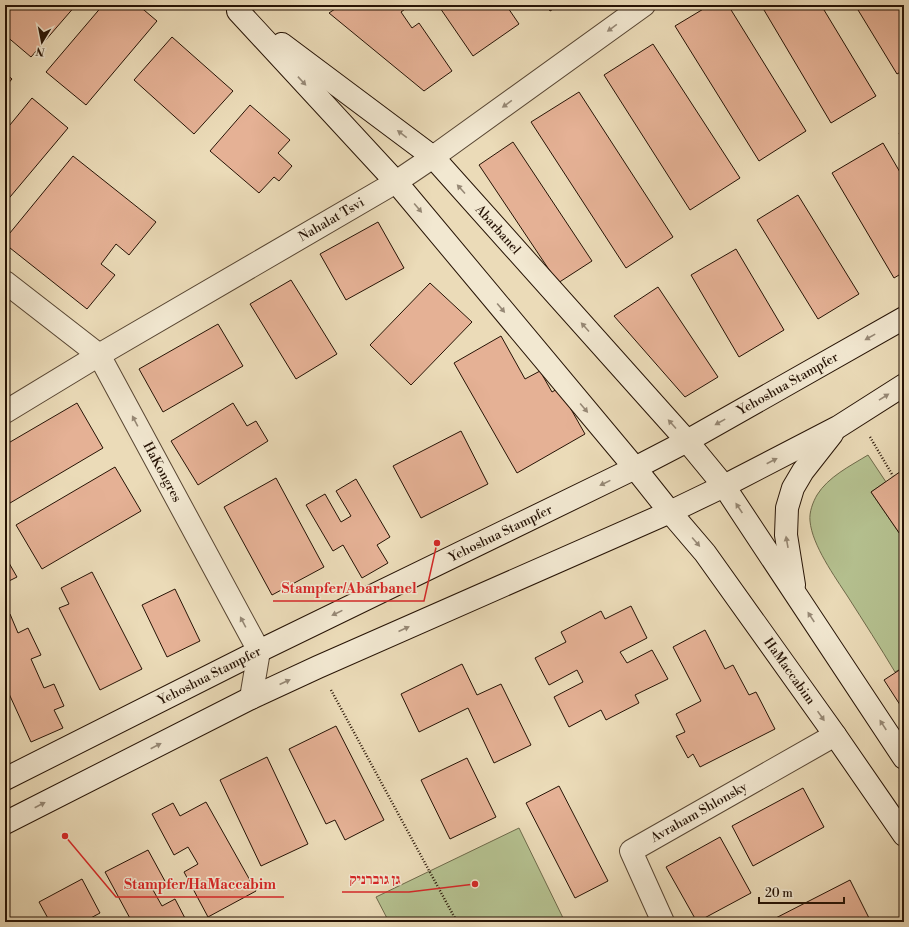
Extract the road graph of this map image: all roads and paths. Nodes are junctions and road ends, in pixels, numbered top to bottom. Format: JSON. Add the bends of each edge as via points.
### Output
{"nodes":[{"id":1,"x":644,"y":5,"type":"edge"},
{"id":2,"x":234,"y":8,"type":"edge"},
{"id":3,"x":433,"y":157,"type":"junction"},
{"id":4,"x":396,"y":182,"type":"junction"},
{"id":5,"x":5,"y":282,"type":"edge"},
{"id":6,"x":904,"y":318,"type":"edge"},
{"id":7,"x":99,"y":355,"type":"junction"},
{"id":8,"x":904,"y":385,"type":"edge"},
{"id":9,"x":5,"y":412,"type":"edge"},
{"id":10,"x":856,"y":415,"type":"junction"},
{"id":11,"x":838,"y":427,"type":"junction"},
{"id":12,"x":687,"y":440,"type":"junction"},
{"id":13,"x":635,"y":468,"type":"junction"},
{"id":14,"x":894,"y":476,"type":"dead end"},
{"id":15,"x":724,"y":486,"type":"junction"},
{"id":16,"x":670,"y":512,"type":"junction"},
{"id":17,"x":796,"y":594,"type":"junction"},
{"id":18,"x":259,"y":652,"type":"junction"},
{"id":19,"x":318,"y":667,"type":"junction"},
{"id":20,"x":251,"y":698,"type":"junction"},
{"id":21,"x":835,"y":735,"type":"junction"},
{"id":22,"x":904,"y":758,"type":"edge"},
{"id":23,"x":5,"y":779,"type":"edge"},
{"id":24,"x":5,"y":822,"type":"edge"},
{"id":25,"x":904,"y":835,"type":"edge"},
{"id":26,"x":457,"y":922,"type":"edge"},
{"id":27,"x":663,"y":922,"type":"edge"}],
"edges":[{"from":1,"to":3,"type":"street","name":"Nahalat Tsvi","one_way":true},
{"from":3,"to":2,"type":"street","name":"Abarbanel","one_way":true},
{"from":2,"to":4,"type":"street","name":"Abarbanel","one_way":true},
{"from":3,"to":4,"type":"street","name":"Nahalat Tsvi"},
{"from":12,"to":3,"type":"street","name":"Abarbanel","one_way":true},
{"from":4,"to":7,"type":"street","name":"Nahalat Tsvi"},
{"from":4,"to":13,"type":"street","name":"Abarbanel","one_way":true},
{"from":5,"to":7,"type":"street","name":"HaKongres"},
{"from":6,"to":12,"type":"street","name":"Yehoshua Stampfer","one_way":true},
{"from":7,"to":9,"type":"street","name":"Nahalat Tsvi"},
{"from":18,"to":7,"type":"street","name":"HaKongres","one_way":true},
{"from":10,"to":8,"type":"street","one_way":true},
{"from":10,"to":11,"type":"street"},
{"from":10,"to":14,"type":"path"},
{"from":15,"to":11,"type":"street","one_way":true},
{"from":17,"to":11,"type":"street","one_way":true,"via":[[786,535],[787,508],[793,488],[803,471]]},
{"from":12,"to":13,"type":"street","name":"Yehoshua Stampfer"},
{"from":12,"to":15,"type":"street","name":"Abarbanel"},
{"from":13,"to":16,"type":"street","name":"Abarbanel"},
{"from":13,"to":18,"type":"street","name":"Yehoshua Stampfer","one_way":true},
{"from":15,"to":16,"type":"street"},
{"from":17,"to":15,"type":"street","one_way":true},
{"from":19,"to":16,"type":"street","one_way":true},
{"from":16,"to":21,"type":"street","name":"HaMaccabim","one_way":true,"via":[[705,553]]},
{"from":22,"to":17,"type":"street","one_way":true},
{"from":18,"to":20,"type":"street"},
{"from":18,"to":23,"type":"street","name":"Yehoshua Stampfer"},
{"from":20,"to":19,"type":"street","one_way":true},
{"from":19,"to":26,"type":"path"},
{"from":24,"to":20,"type":"street","one_way":true},
{"from":21,"to":25,"type":"street","name":"HaMaccabim"},
{"from":21,"to":27,"type":"street","name":"Avraham Shlonsky","via":[[631,851]]}]}
